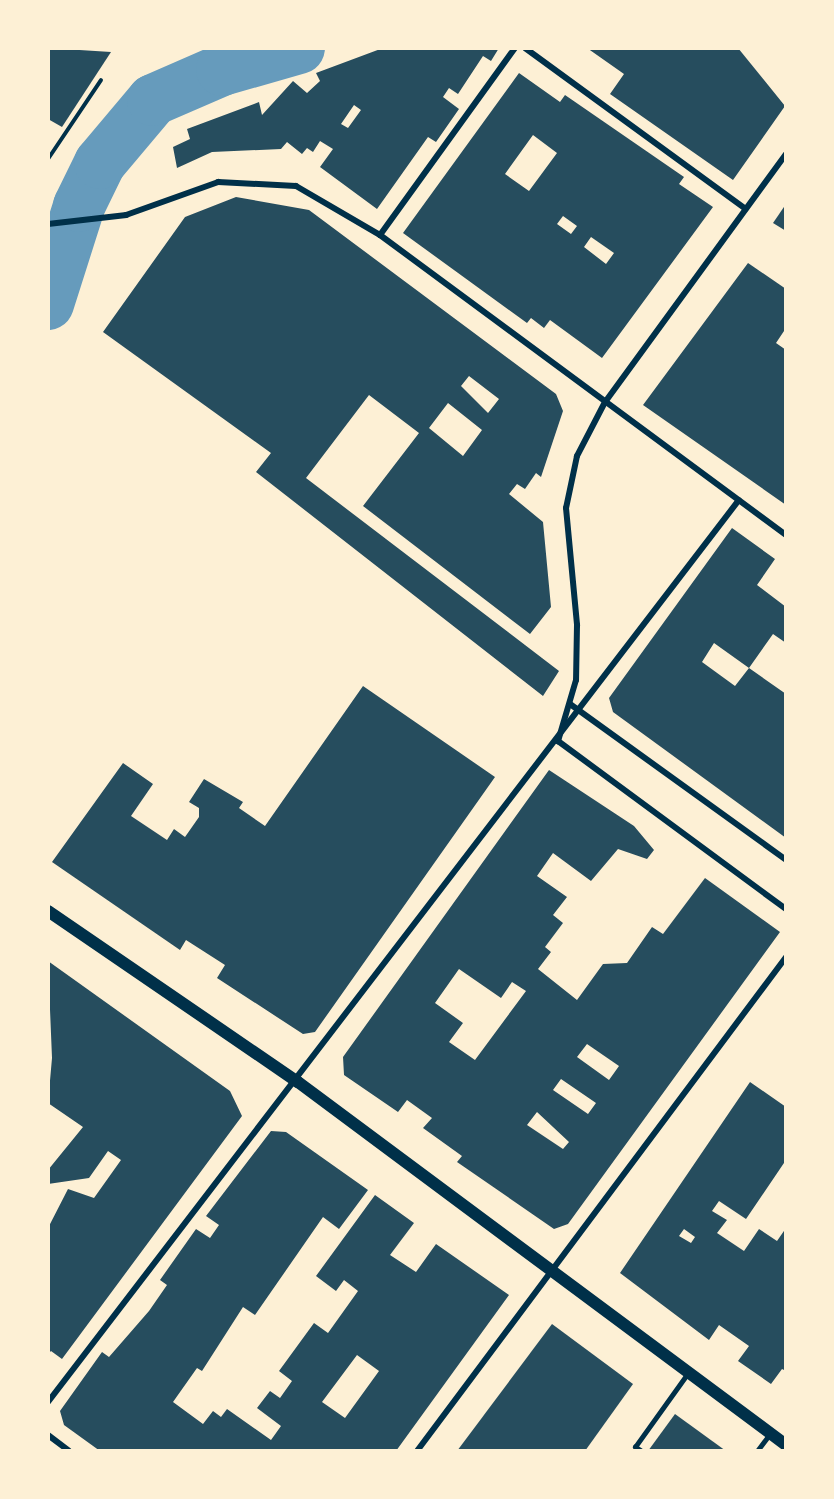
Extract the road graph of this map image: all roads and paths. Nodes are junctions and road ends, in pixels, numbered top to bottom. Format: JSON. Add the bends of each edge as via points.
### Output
{"nodes":[{"id":1,"x":515,"y":48,"type":"edge"},
{"id":2,"x":525,"y":48,"type":"edge"},
{"id":3,"x":101,"y":80,"type":"dead end"},
{"id":4,"x":786,"y":154,"type":"edge"},
{"id":5,"x":48,"y":159,"type":"edge"},
{"id":6,"x":746,"y":208,"type":"junction"},
{"id":7,"x":48,"y":224,"type":"edge"},
{"id":8,"x":380,"y":235,"type":"junction"},
{"id":9,"x":605,"y":402,"type":"junction"},
{"id":10,"x":739,"y":500,"type":"junction"},
{"id":11,"x":786,"y":535,"type":"edge"},
{"id":12,"x":570,"y":704,"type":"junction"},
{"id":13,"x":581,"y":711,"type":"junction"},
{"id":14,"x":558,"y":741,"type":"junction"},
{"id":15,"x":786,"y":860,"type":"edge"},
{"id":16,"x":786,"y":909,"type":"edge"},
{"id":17,"x":48,"y":911,"type":"edge"},
{"id":18,"x":786,"y":957,"type":"edge"},
{"id":19,"x":298,"y":1082,"type":"junction"},
{"id":20,"x":553,"y":1269,"type":"junction"},
{"id":21,"x":688,"y":1373,"type":"junction"},
{"id":22,"x":48,"y":1402,"type":"edge"},
{"id":23,"x":770,"y":1433,"type":"junction"},
{"id":24,"x":48,"y":1435,"type":"edge"},
{"id":25,"x":786,"y":1445,"type":"edge"},
{"id":26,"x":69,"y":1451,"type":"edge"},
{"id":27,"x":417,"y":1451,"type":"edge"},
{"id":28,"x":641,"y":1451,"type":"edge"},
{"id":29,"x":757,"y":1451,"type":"edge"}],
"edges":[{"from":1,"to":8,"type":"street"},
{"from":2,"to":6,"type":"street"},
{"from":3,"to":5,"type":"path"},
{"from":4,"to":6,"type":"street"},
{"from":6,"to":9,"type":"street"},
{"from":7,"to":8,"type":"street","via":[[126,215],[218,182],[259,180],[296,186],[326,198]]},
{"from":8,"to":9,"type":"street"},
{"from":9,"to":10,"type":"street"},
{"from":9,"to":12,"type":"street","via":[[569,484],[577,625]]},
{"from":10,"to":11,"type":"street"},
{"from":10,"to":13,"type":"street"},
{"from":12,"to":13,"type":"street"},
{"from":12,"to":14,"type":"street"},
{"from":13,"to":14,"type":"street"},
{"from":13,"to":15,"type":"street"},
{"from":14,"to":16,"type":"street"},
{"from":14,"to":19,"type":"street"},
{"from":17,"to":19,"type":"main road"},
{"from":18,"to":20,"type":"street"},
{"from":19,"to":20,"type":"main road"},
{"from":19,"to":22,"type":"street"},
{"from":20,"to":21,"type":"main road"},
{"from":20,"to":27,"type":"street"},
{"from":21,"to":23,"type":"main road"},
{"from":21,"to":28,"type":"lane","via":[[635,1446]]},
{"from":23,"to":25,"type":"main road"},
{"from":23,"to":29,"type":"lane"},
{"from":24,"to":26,"type":"street"}]}
